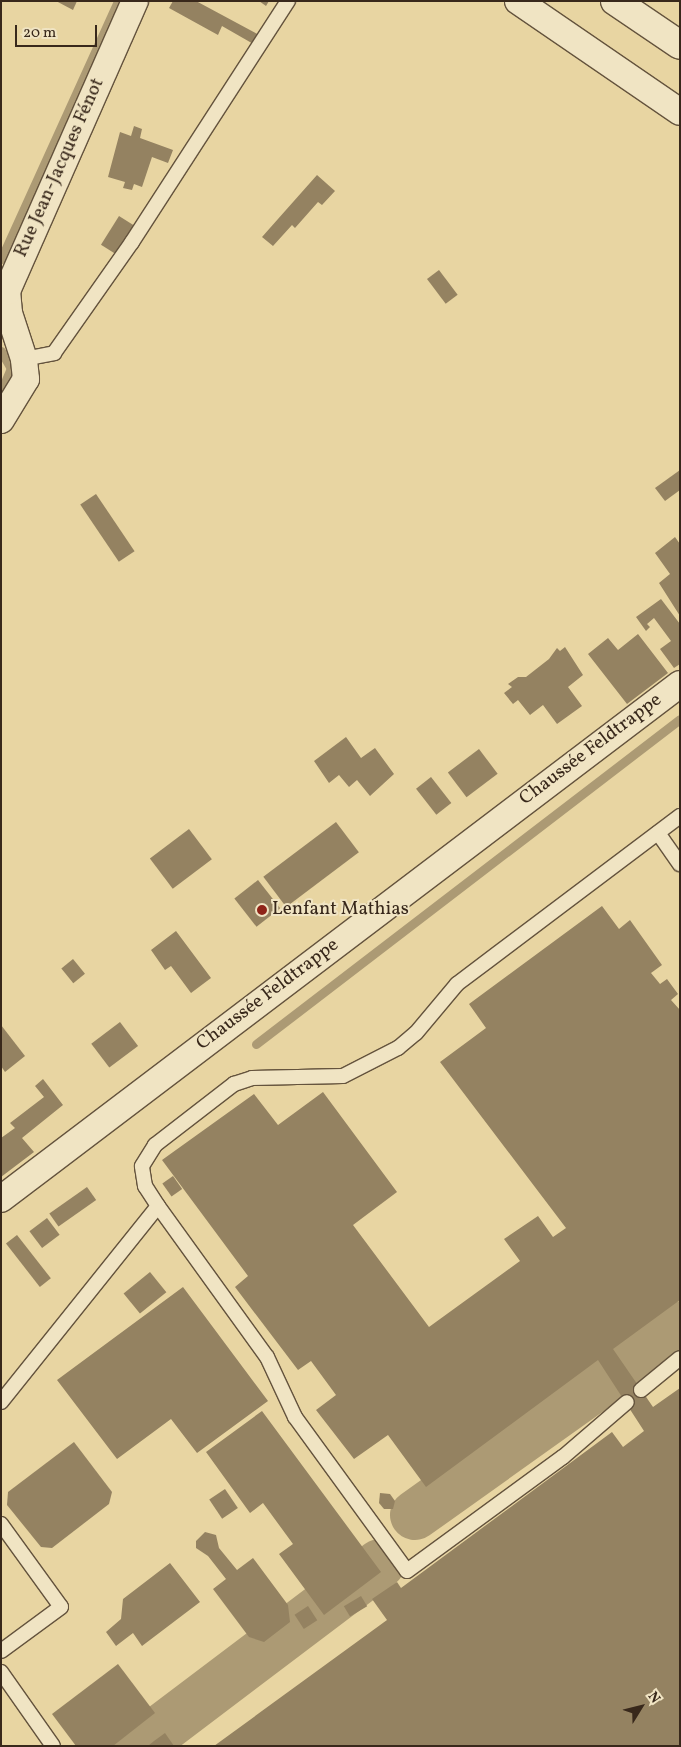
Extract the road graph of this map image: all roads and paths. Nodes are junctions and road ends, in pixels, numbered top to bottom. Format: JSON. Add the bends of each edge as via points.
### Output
{"nodes":[{"id":1,"x":135,"y":1,"type":"edge"},
{"id":2,"x":288,"y":1,"type":"edge"},
{"id":3,"x":518,"y":1,"type":"edge"},
{"id":4,"x":615,"y":1,"type":"edge"},
{"id":5,"x":680,"y":45,"type":"edge"},
{"id":6,"x":680,"y":112,"type":"edge"},
{"id":7,"x":24,"y":359,"type":"junction"},
{"id":8,"x":1,"y":420,"type":"edge"},
{"id":9,"x":680,"y":684,"type":"edge"},
{"id":10,"x":680,"y":816,"type":"edge"},
{"id":11,"x":658,"y":833,"type":"junction"},
{"id":12,"x":680,"y":864,"type":"edge"},
{"id":13,"x":1,"y":1199,"type":"edge"},
{"id":14,"x":158,"y":1206,"type":"junction"},
{"id":15,"x":680,"y":1358,"type":"edge"},
{"id":16,"x":641,"y":1390,"type":"dead end"},
{"id":17,"x":1,"y":1402,"type":"edge"},
{"id":18,"x":627,"y":1402,"type":"dead end"},
{"id":19,"x":1,"y":1524,"type":"edge"},
{"id":20,"x":1,"y":1651,"type":"edge"},
{"id":21,"x":1,"y":1672,"type":"edge"},
{"id":22,"x":53,"y":1746,"type":"edge"}],
"edges":[{"from":1,"to":7,"type":"street","name":"Rue Jean-Jacques Fénot","via":[[7,290],[9,313]]},
{"from":2,"to":7,"type":"lane","via":[[132,242],[54,353]]},
{"from":3,"to":6,"type":"street"},
{"from":4,"to":5,"type":"main road"},
{"from":7,"to":8,"type":"street","name":"Rue Jean-Jacques Fénot","via":[[24,386]]},
{"from":9,"to":13,"type":"street","name":"Chaussée Feldtrappe"},
{"from":10,"to":11,"type":"lane"},
{"from":11,"to":12,"type":"lane"},
{"from":11,"to":14,"type":"lane","via":[[457,984],[408,1041],[369,1065],[331,1078],[252,1078],[223,1091],[155,1145],[144,1158],[142,1176]]},
{"from":14,"to":17,"type":"lane"},
{"from":14,"to":18,"type":"lane","via":[[267,1357],[295,1417],[407,1571],[563,1458]]},
{"from":15,"to":16,"type":"lane"},
{"from":19,"to":20,"type":"lane","via":[[61,1607]]},
{"from":21,"to":22,"type":"lane"}]}
